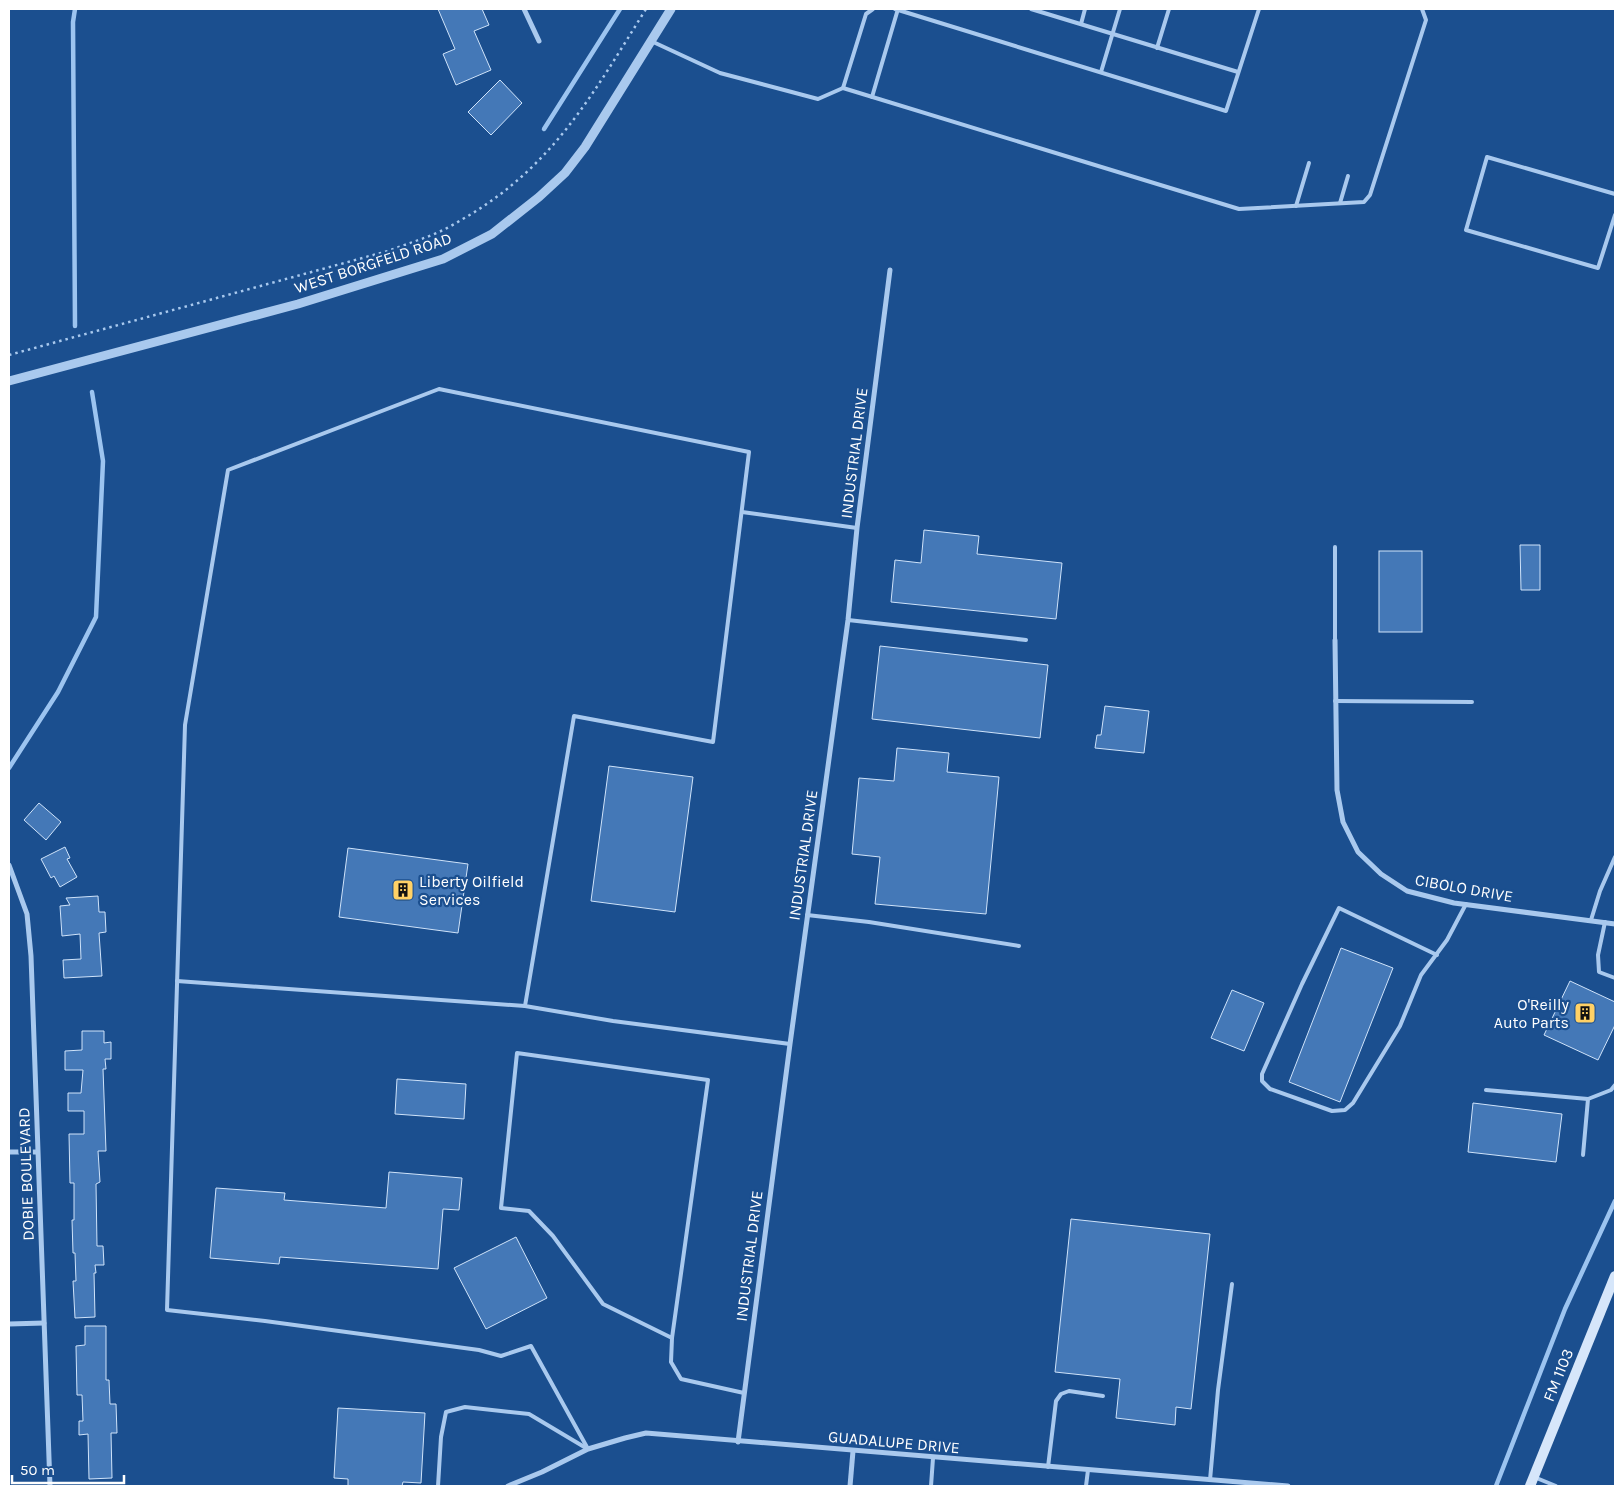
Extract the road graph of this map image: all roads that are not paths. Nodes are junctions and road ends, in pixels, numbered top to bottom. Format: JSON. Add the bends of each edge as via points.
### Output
{"nodes":[{"id":1,"x":524,"y":9,"type":"edge"},
{"id":2,"x":671,"y":9,"type":"edge"},
{"id":3,"x":873,"y":9,"type":"edge"},
{"id":4,"x":897,"y":9,"type":"edge"},
{"id":5,"x":1031,"y":9,"type":"edge"},
{"id":6,"x":1085,"y":9,"type":"edge"},
{"id":7,"x":1120,"y":9,"type":"edge"},
{"id":8,"x":1169,"y":9,"type":"edge"},
{"id":9,"x":1259,"y":9,"type":"edge"},
{"id":10,"x":1422,"y":9,"type":"edge"},
{"id":11,"x":1080,"y":24,"type":"junction"},
{"id":12,"x":1112,"y":34,"type":"junction"},
{"id":13,"x":539,"y":41,"type":"dead end"},
{"id":14,"x":651,"y":41,"type":"junction"},
{"id":15,"x":1157,"y":48,"type":"junction"},
{"id":16,"x":1101,"y":72,"type":"junction"},
{"id":17,"x":1238,"y":72,"type":"junction"},
{"id":18,"x":843,"y":88,"type":"junction"},
{"id":19,"x":872,"y":98,"type":"junction"},
{"id":20,"x":1309,"y":163,"type":"dead end"},
{"id":21,"x":1348,"y":176,"type":"dead end"},
{"id":22,"x":1615,"y":194,"type":"edge"},
{"id":23,"x":1340,"y":203,"type":"junction"},
{"id":24,"x":1296,"y":206,"type":"junction"},
{"id":25,"x":1615,"y":215,"type":"edge"},
{"id":26,"x":890,"y":270,"type":"dead end"},
{"id":27,"x":9,"y":380,"type":"edge"},
{"id":28,"x":742,"y":512,"type":"junction"},
{"id":29,"x":857,"y":528,"type":"junction"},
{"id":30,"x":1335,"y":547,"type":"dead end"},
{"id":31,"x":848,"y":620,"type":"junction"},
{"id":32,"x":1026,"y":640,"type":"dead end"},
{"id":33,"x":1335,"y":640,"type":"joint"},
{"id":34,"x":1336,"y":701,"type":"junction"},
{"id":35,"x":1472,"y":702,"type":"dead end"},
{"id":36,"x":1615,"y":858,"type":"edge"},
{"id":37,"x":9,"y":865,"type":"edge"},
{"id":38,"x":1466,"y":904,"type":"junction"},
{"id":39,"x":807,"y":915,"type":"junction"},
{"id":40,"x":1592,"y":920,"type":"junction"},
{"id":41,"x":1605,"y":922,"type":"junction"},
{"id":42,"x":1615,"y":924,"type":"edge"},
{"id":43,"x":1019,"y":946,"type":"dead end"},
{"id":44,"x":1437,"y":954,"type":"junction"},
{"id":45,"x":1615,"y":978,"type":"edge"},
{"id":46,"x":177,"y":981,"type":"junction"},
{"id":47,"x":526,"y":1006,"type":"junction"},
{"id":48,"x":790,"y":1044,"type":"junction"},
{"id":49,"x":1615,"y":1085,"type":"edge"},
{"id":50,"x":1486,"y":1090,"type":"dead end"},
{"id":51,"x":1588,"y":1099,"type":"junction"},
{"id":52,"x":9,"y":1152,"type":"edge"},
{"id":53,"x":37,"y":1152,"type":"junction"},
{"id":54,"x":1582,"y":1155,"type":"dead end"},
{"id":55,"x":1614,"y":1281,"type":"edge"},
{"id":56,"x":1232,"y":1284,"type":"dead end"},
{"id":57,"x":44,"y":1323,"type":"junction"},
{"id":58,"x":9,"y":1324,"type":"edge"},
{"id":59,"x":672,"y":1338,"type":"junction"},
{"id":60,"x":744,"y":1393,"type":"junction"},
{"id":61,"x":1103,"y":1396,"type":"dead end"},
{"id":62,"x":738,"y":1442,"type":"junction"},
{"id":63,"x":588,"y":1449,"type":"junction"},
{"id":64,"x":853,"y":1451,"type":"junction"},
{"id":65,"x":933,"y":1458,"type":"junction"},
{"id":66,"x":1048,"y":1467,"type":"junction"},
{"id":67,"x":1088,"y":1470,"type":"junction"},
{"id":68,"x":1210,"y":1480,"type":"junction"},
{"id":69,"x":1532,"y":1482,"type":"edge"},
{"id":70,"x":50,"y":1486,"type":"edge"},
{"id":71,"x":438,"y":1486,"type":"edge"},
{"id":72,"x":508,"y":1486,"type":"edge"},
{"id":73,"x":850,"y":1486,"type":"edge"},
{"id":74,"x":931,"y":1486,"type":"edge"},
{"id":75,"x":1086,"y":1486,"type":"edge"},
{"id":76,"x":1274,"y":1486,"type":"edge"},
{"id":77,"x":1288,"y":1486,"type":"edge"},
{"id":78,"x":1556,"y":1486,"type":"edge"}],
"edges":[{"from":1,"to":13,"type":"street"},
{"from":2,"to":14,"type":"street","name":"WEST BORGFELD ROAD"},
{"from":3,"to":18,"type":"lane","via":[[866,14]]},
{"from":4,"to":16,"type":"lane"},
{"from":4,"to":19,"type":"lane"},
{"from":5,"to":11,"type":"lane"},
{"from":6,"to":11,"type":"lane"},
{"from":7,"to":12,"type":"lane"},
{"from":8,"to":15,"type":"lane"},
{"from":9,"to":17,"type":"lane"},
{"from":10,"to":23,"type":"lane","via":[[1426,20],[1370,195],[1364,202]]},
{"from":11,"to":12,"type":"lane"},
{"from":12,"to":15,"type":"lane"},
{"from":12,"to":16,"type":"lane"},
{"from":14,"to":18,"type":"lane","via":[[720,74],[818,99]]},
{"from":14,"to":27,"type":"street","name":"WEST BORGFELD ROAD","via":[[585,147],[565,173],[492,234],[443,259],[307,302]]},
{"from":15,"to":17,"type":"lane"},
{"from":16,"to":17,"type":"lane","via":[[1226,111]]},
{"from":18,"to":19,"type":"lane"},
{"from":19,"to":24,"type":"lane","via":[[1239,209]]},
{"from":20,"to":24,"type":"lane"},
{"from":21,"to":23,"type":"lane"},
{"from":22,"to":25,"type":"lane","via":[[1487,157],[1466,230],[1598,268]]},
{"from":23,"to":24,"type":"lane"},
{"from":26,"to":29,"type":"street","name":"INDUSTRIAL DRIVE"},
{"from":28,"to":29,"type":"lane"},
{"from":28,"to":46,"type":"lane","via":[[749,452],[439,389],[228,470],[185,725]]},
{"from":28,"to":47,"type":"lane","via":[[712,742],[574,716]]},
{"from":29,"to":31,"type":"street","name":"INDUSTRIAL DRIVE"},
{"from":30,"to":33,"type":"lane"},
{"from":31,"to":32,"type":"lane"},
{"from":31,"to":39,"type":"street","name":"INDUSTRIAL DRIVE"},
{"from":33,"to":34,"type":"street","name":"CIBOLO DRIVE"},
{"from":34,"to":35,"type":"lane"},
{"from":34,"to":38,"type":"street","name":"CIBOLO DRIVE","via":[[1336,790],[1343,822],[1358,852],[1381,874],[1407,891]]},
{"from":36,"to":40,"type":"lane","via":[[1600,891]]},
{"from":37,"to":53,"type":"street","name":"DOBIE BOULEVARD","via":[[27,914],[30,939]]},
{"from":38,"to":40,"type":"street","name":"CIBOLO DRIVE"},
{"from":38,"to":44,"type":"lane"},
{"from":39,"to":43,"type":"lane"},
{"from":39,"to":48,"type":"street","name":"INDUSTRIAL DRIVE"},
{"from":40,"to":41,"type":"street","name":"CIBOLO DRIVE"},
{"from":41,"to":42,"type":"street","name":"CIBOLO DRIVE"},
{"from":41,"to":45,"type":"lane","via":[[1598,955],[1599,972]]},
{"from":44,"to":44,"type":"lane","via":[[1422,975],[1400,1026],[1353,1103],[1345,1110],[1332,1111],[1270,1089],[1262,1081],[1274,1047],[1339,908]]},
{"from":46,"to":47,"type":"lane"},
{"from":46,"to":63,"type":"lane","via":[[167,1310],[479,1350],[501,1356],[530,1346]]},
{"from":47,"to":48,"type":"lane","via":[[613,1022]]},
{"from":48,"to":60,"type":"street","name":"INDUSTRIAL DRIVE"},
{"from":49,"to":51,"type":"lane","via":[[1611,1090]]},
{"from":50,"to":51,"type":"lane"},
{"from":51,"to":54,"type":"lane"},
{"from":52,"to":53,"type":"street"},
{"from":53,"to":57,"type":"street","name":"DOBIE BOULEVARD"},
{"from":55,"to":69,"type":"main road","name":"FM 1103","number":"FM 1103"},
{"from":56,"to":68,"type":"lane"},
{"from":57,"to":58,"type":"street"},
{"from":57,"to":70,"type":"street","name":"DOBIE BOULEVARD"},
{"from":59,"to":59,"type":"lane","via":[[708,1080],[517,1053],[501,1208],[529,1212],[553,1236],[603,1304]]},
{"from":59,"to":60,"type":"lane","via":[[671,1362],[681,1379]]},
{"from":60,"to":62,"type":"street","name":"INDUSTRIAL DRIVE"},
{"from":61,"to":66,"type":"lane","via":[[1061,1394],[1056,1402]]},
{"from":62,"to":63,"type":"street","name":"GUADALUPE DRIVE","via":[[646,1433]]},
{"from":62,"to":64,"type":"street","name":"GUADALUPE DRIVE"},
{"from":63,"to":71,"type":"lane","via":[[529,1414],[465,1407],[446,1412]]},
{"from":63,"to":72,"type":"street","name":"GUADALUPE DRIVE"},
{"from":64,"to":65,"type":"street","name":"GUADALUPE DRIVE"},
{"from":64,"to":73,"type":"street"},
{"from":65,"to":66,"type":"street","name":"GUADALUPE DRIVE"},
{"from":65,"to":74,"type":"lane"},
{"from":66,"to":67,"type":"street","name":"GUADALUPE DRIVE"},
{"from":67,"to":68,"type":"street","name":"GUADALUPE DRIVE"},
{"from":67,"to":75,"type":"lane"},
{"from":68,"to":76,"type":"street","name":"GUADALUPE DRIVE"},
{"from":69,"to":78,"type":"lane"},
{"from":76,"to":77,"type":"street","name":"GUADALUPE DRIVE"}]}
